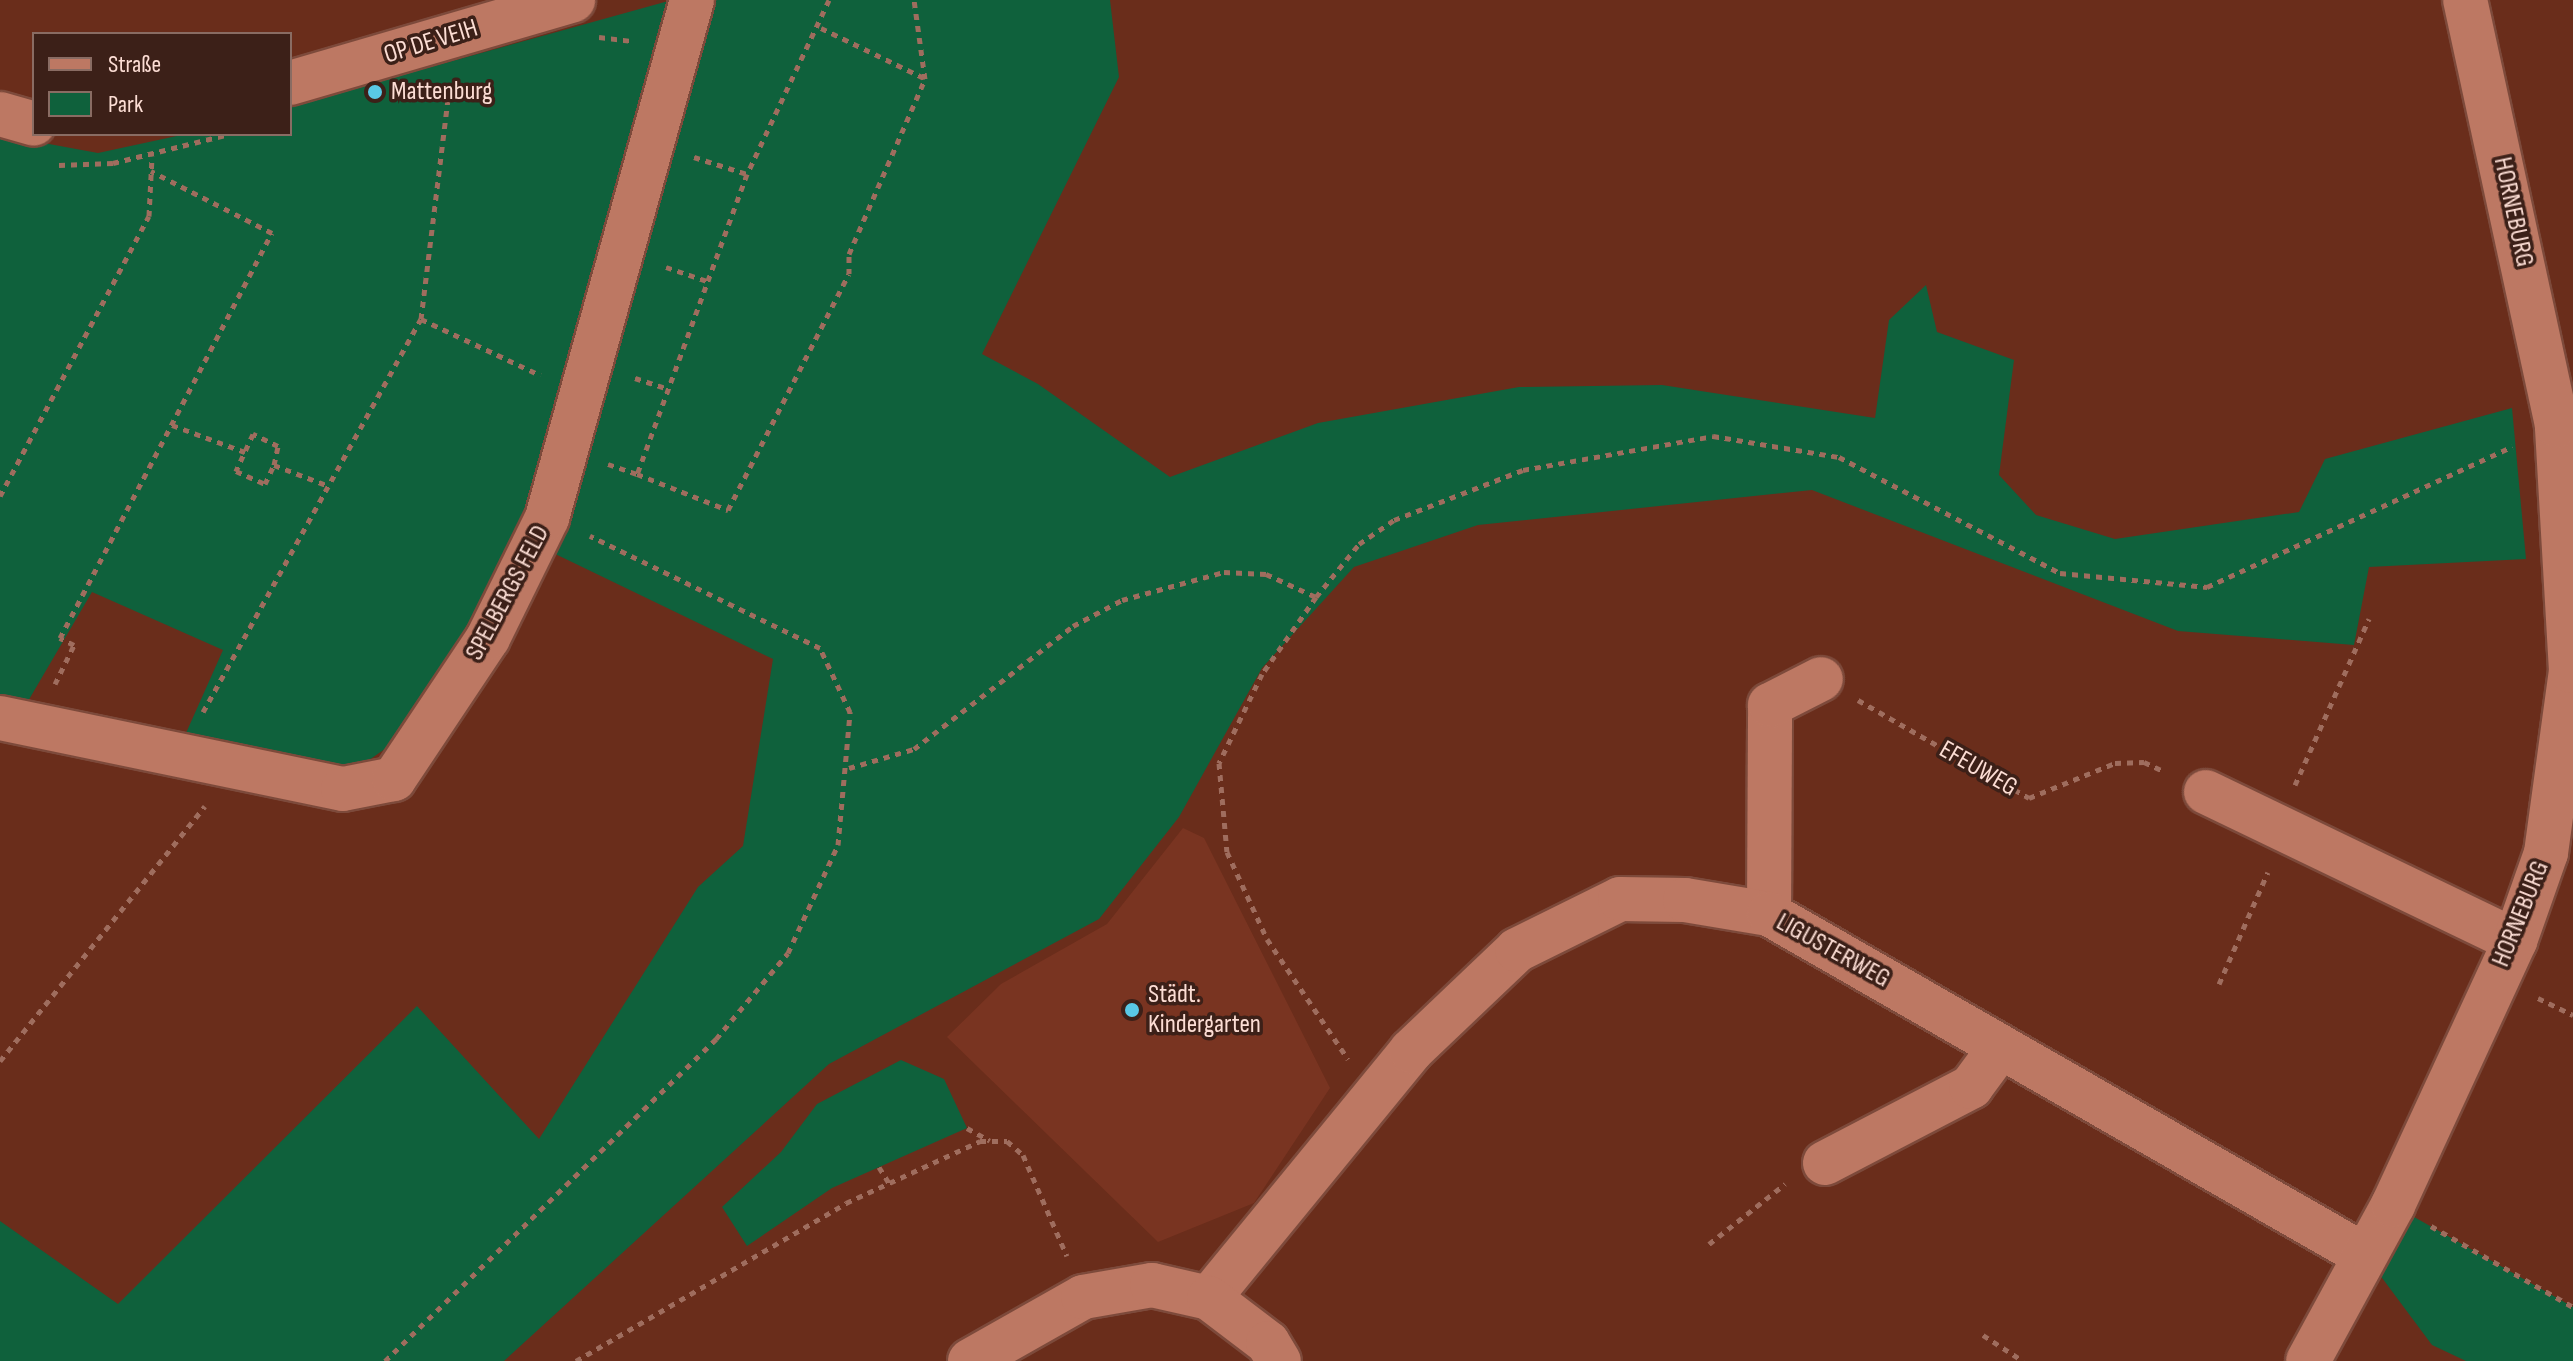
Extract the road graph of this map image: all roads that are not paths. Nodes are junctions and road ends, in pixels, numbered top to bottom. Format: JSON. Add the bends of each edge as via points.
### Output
{"nodes":[{"id":1,"x":692,"y":0,"type":"edge"},
{"id":2,"x":2465,"y":0,"type":"edge"},
{"id":3,"x":580,"y":18,"type":"edge"},
{"id":4,"x":292,"y":83,"type":"edge"},
{"id":5,"x":0,"y":114,"type":"edge"},
{"id":6,"x":39,"y":143,"type":"edge"},
{"id":7,"x":2565,"y":411,"type":"edge"},
{"id":8,"x":2572,"y":671,"type":"edge"},
{"id":9,"x":1821,"y":679,"type":"road end"},
{"id":10,"x":0,"y":718,"type":"edge"},
{"id":11,"x":2206,"y":792,"type":"road end"},
{"id":12,"x":1769,"y":914,"type":"junction"},
{"id":13,"x":2515,"y":941,"type":"junction"},
{"id":14,"x":1999,"y":1049,"type":"junction"},
{"id":15,"x":1825,"y":1163,"type":"road end"},
{"id":16,"x":2364,"y":1255,"type":"junction"},
{"id":17,"x":1209,"y":1298,"type":"junction"},
{"id":18,"x":970,"y":1361,"type":"edge"},
{"id":19,"x":1279,"y":1361,"type":"edge"},
{"id":20,"x":2308,"y":1361,"type":"edge"}],
"edges":[{"from":1,"to":10,"type":"street","name":"SPELBERGS FELD","via":[[547,518],[488,638],[394,779],[343,789]]},
{"from":2,"to":7,"type":"street","name":"HORNEBURG"},
{"from":3,"to":4,"type":"street","name":"OP DE VEIH"},
{"from":5,"to":6,"type":"street"},
{"from":7,"to":8,"type":"street","name":"HORNEBURG"},
{"from":8,"to":13,"type":"street","name":"HORNEBURG","via":[[2546,853]]},
{"from":9,"to":12,"type":"street","via":[[1770,705]]},
{"from":11,"to":13,"type":"street"},
{"from":12,"to":14,"type":"street","name":"LIGUSTERWEG"},
{"from":12,"to":17,"type":"street","name":"LIGUSTERWEG","via":[[1685,900],[1620,899],[1517,950],[1371,1093]]},
{"from":13,"to":16,"type":"street","name":"HORNEBURG","via":[[2393,1205]]},
{"from":14,"to":15,"type":"street","via":[[1971,1087]]},
{"from":14,"to":16,"type":"street","name":"LIGUSTERWEG"},
{"from":16,"to":20,"type":"street","name":"HORNEBURG"},
{"from":17,"to":18,"type":"street","via":[[1152,1285],[1083,1297]]},
{"from":17,"to":19,"type":"street","via":[[1268,1343]]}]}
